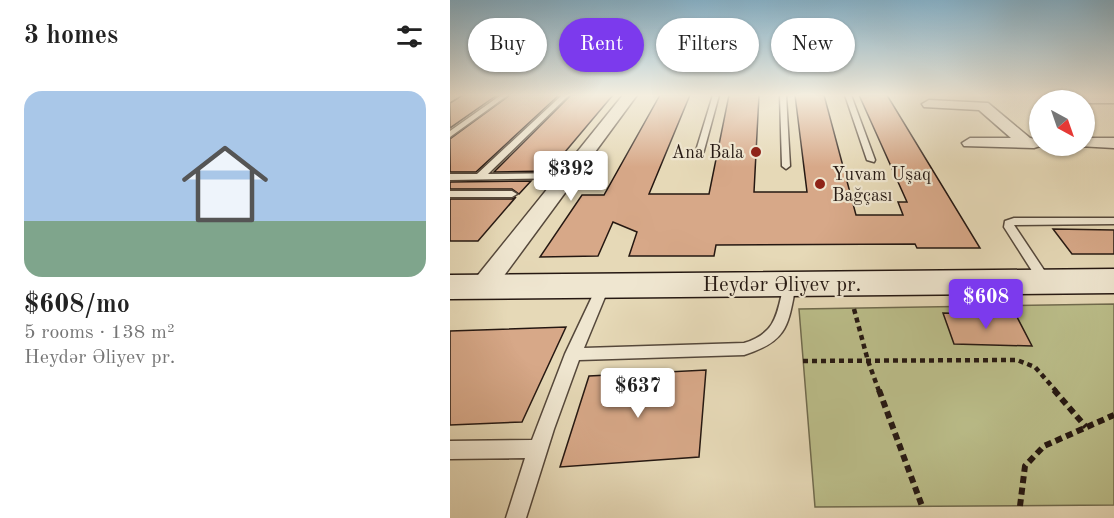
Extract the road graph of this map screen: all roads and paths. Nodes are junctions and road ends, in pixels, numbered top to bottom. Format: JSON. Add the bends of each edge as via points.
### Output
{"nodes":[{"id":1,"x":472,"y":119,"type":"edge"},
{"id":2,"x":540,"y":119,"type":"edge"},
{"id":3,"x":611,"y":119,"type":"edge"},
{"id":4,"x":709,"y":119,"type":"edge"},
{"id":5,"x":784,"y":119,"type":"edge"},
{"id":6,"x":857,"y":119,"type":"edge"},
{"id":7,"x":1001,"y":119,"type":"edge"},
{"id":8,"x":450,"y":135,"type":"edge"},
{"id":9,"x":1029,"y":140,"type":"edge"},
{"id":10,"x":970,"y":143,"type":"dead end"},
{"id":11,"x":1029,"y":143,"type":"edge"},
{"id":12,"x":1095,"y":143,"type":"edge"},
{"id":13,"x":1114,"y":143,"type":"edge"},
{"id":14,"x":699,"y":154,"type":"dead end"},
{"id":15,"x":871,"y":160,"type":"dead end"},
{"id":16,"x":786,"y":166,"type":"dead end"},
{"id":17,"x":568,"y":176,"type":"junction"},
{"id":18,"x":450,"y":177,"type":"edge"},
{"id":19,"x":479,"y":177,"type":"junction"},
{"id":20,"x":450,"y":194,"type":"edge"},
{"id":21,"x":512,"y":194,"type":"dead end"},
{"id":22,"x":1114,"y":221,"type":"edge"},
{"id":23,"x":1114,"y":281,"type":"edge"},
{"id":24,"x":1046,"y":282,"type":"junction"},
{"id":25,"x":790,"y":284,"type":"junction"},
{"id":26,"x":604,"y":285,"type":"junction"},
{"id":27,"x":467,"y":287,"type":"edge"},
{"id":28,"x":854,"y":309,"type":"dead end"},
{"id":29,"x":573,"y":354,"type":"junction"},
{"id":30,"x":803,"y":361,"type":"dead end"},
{"id":31,"x":867,"y":361,"type":"junction"},
{"id":32,"x":1114,"y":415,"type":"edge"},
{"id":33,"x":1086,"y":427,"type":"junction"},
{"id":34,"x":536,"y":449,"type":"junction"},
{"id":35,"x":450,"y":450,"type":"edge"},
{"id":36,"x":922,"y":506,"type":"dead end"},
{"id":37,"x":1020,"y":506,"type":"dead end"},
{"id":38,"x":516,"y":518,"type":"edge"}],
"edges":[{"from":1,"to":8,"type":"lane"},
{"from":2,"to":19,"type":"lane"},
{"from":3,"to":17,"type":"street"},
{"from":4,"to":14,"type":"lane"},
{"from":5,"to":16,"type":"lane"},
{"from":6,"to":15,"type":"lane"},
{"from":7,"to":9,"type":"street"},
{"from":10,"to":11,"type":"street"},
{"from":12,"to":13,"type":"street"},
{"from":17,"to":19,"type":"lane"},
{"from":17,"to":27,"type":"street"},
{"from":18,"to":19,"type":"lane"},
{"from":20,"to":21,"type":"lane"},
{"from":22,"to":24,"type":"lane","via":[[1009,223]]},
{"from":23,"to":24,"type":"main road","name":"Heydər Əliyev pr."},
{"from":24,"to":25,"type":"main road","name":"Heydər Əliyev pr."},
{"from":25,"to":26,"type":"main road","name":"Heydər Əliyev pr."},
{"from":25,"to":29,"type":"lane","via":[[780,328],[762,345],[744,349]]},
{"from":26,"to":27,"type":"main road","name":"Heydər Əliyev pr."},
{"from":26,"to":29,"type":"lane"},
{"from":28,"to":31,"type":"path"},
{"from":29,"to":34,"type":"lane"},
{"from":30,"to":31,"type":"path"},
{"from":31,"to":33,"type":"path","via":[[1017,360],[1035,367]]},
{"from":31,"to":36,"type":"path"},
{"from":32,"to":33,"type":"path"},
{"from":33,"to":37,"type":"path","via":[[1044,446],[1025,466]]},
{"from":34,"to":35,"type":"lane"},
{"from":34,"to":38,"type":"lane"}]}
